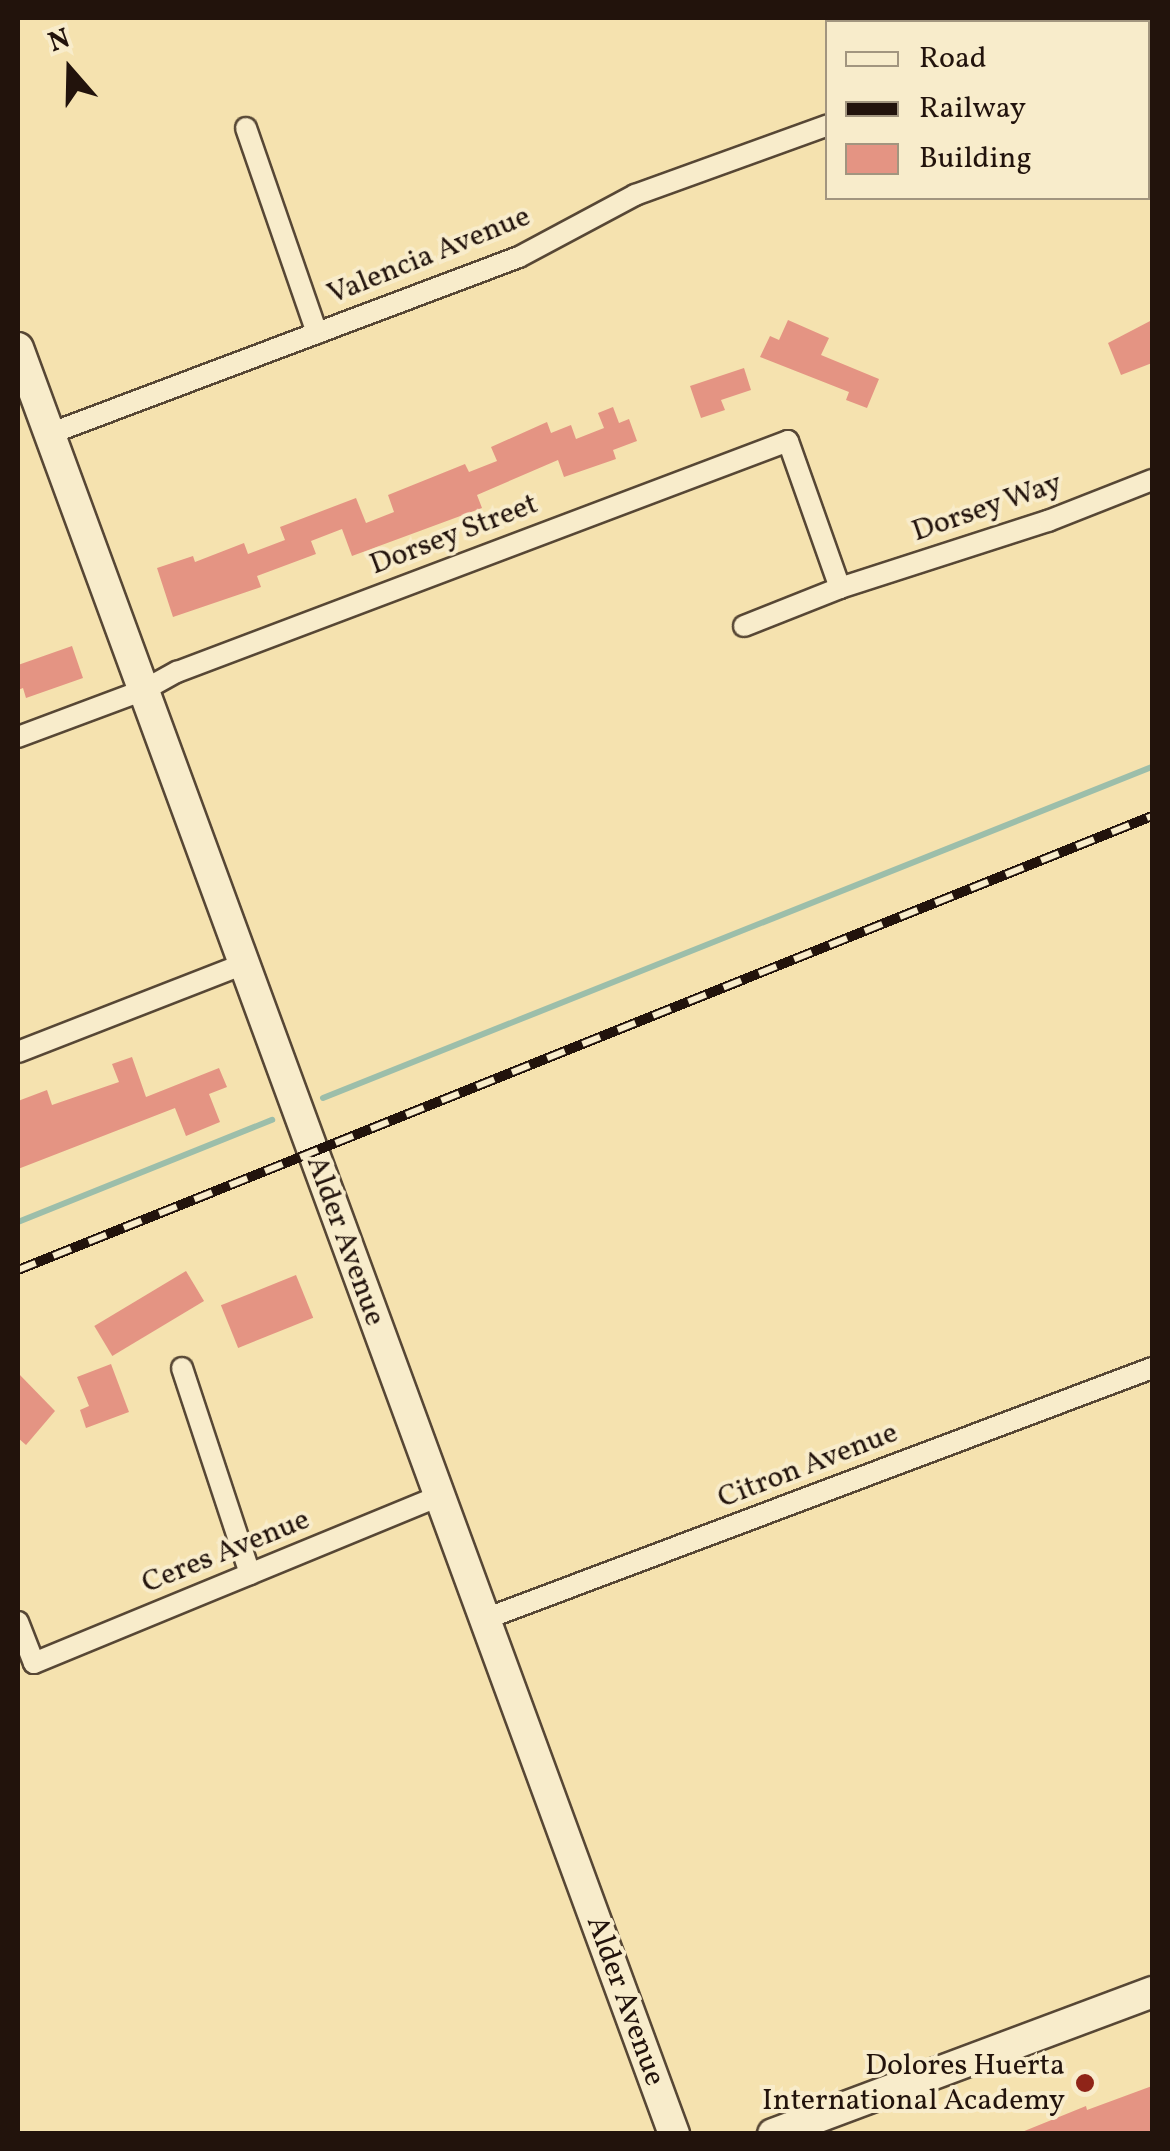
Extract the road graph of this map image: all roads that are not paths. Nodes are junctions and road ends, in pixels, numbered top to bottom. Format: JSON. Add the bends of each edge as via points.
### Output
{"nodes":[{"id":1,"x":825,"y":125,"type":"edge"},
{"id":2,"x":246,"y":128,"type":"dead end"},
{"id":3,"x":316,"y":333,"type":"junction"},
{"id":4,"x":18,"y":348,"type":"edge"},
{"id":5,"x":49,"y":434,"type":"junction"},
{"id":6,"x":1152,"y":480,"type":"edge"},
{"id":7,"x":840,"y":588,"type":"junction"},
{"id":8,"x":744,"y":626,"type":"dead end"},
{"id":9,"x":144,"y":690,"type":"junction"},
{"id":10,"x":18,"y":737,"type":"edge"},
{"id":11,"x":244,"y":964,"type":"junction"},
{"id":12,"x":18,"y":1052,"type":"edge"},
{"id":13,"x":182,"y":1368,"type":"dead end"},
{"id":14,"x":1152,"y":1368,"type":"edge"},
{"id":15,"x":440,"y":1496,"type":"junction"},
{"id":16,"x":250,"y":1574,"type":"junction"},
{"id":17,"x":485,"y":1619,"type":"junction"},
{"id":18,"x":18,"y":1622,"type":"edge"},
{"id":19,"x":1152,"y":1992,"type":"edge"},
{"id":20,"x":674,"y":2134,"type":"edge"},
{"id":21,"x":774,"y":2134,"type":"edge"}],
"edges":[{"from":1,"to":3,"type":"street","name":"Valencia Avenue","via":[[635,196],[518,257]]},
{"from":2,"to":3,"type":"street"},
{"from":3,"to":5,"type":"street","name":"Valencia Avenue"},
{"from":4,"to":5,"type":"main road","name":"Alder Avenue"},
{"from":5,"to":9,"type":"main road","name":"Alder Avenue"},
{"from":6,"to":7,"type":"street","name":"Dorsey Way"},
{"from":7,"to":8,"type":"street","name":"Dorsey Way"},
{"from":7,"to":9,"type":"street","name":"Dorsey Street","via":[[788,441]]},
{"from":9,"to":10,"type":"street","name":"Dorsey Street"},
{"from":9,"to":11,"type":"main road","name":"Alder Avenue"},
{"from":11,"to":12,"type":"street"},
{"from":11,"to":15,"type":"main road","name":"Alder Avenue"},
{"from":13,"to":16,"type":"street"},
{"from":14,"to":17,"type":"street","name":"Citron Avenue"},
{"from":15,"to":16,"type":"street","name":"Ceres Avenue"},
{"from":15,"to":17,"type":"main road","name":"Alder Avenue"},
{"from":16,"to":18,"type":"street","name":"Ceres Avenue","via":[[34,1662]]},
{"from":17,"to":20,"type":"main road","name":"Alder Avenue"},
{"from":19,"to":21,"type":"main road"}]}
